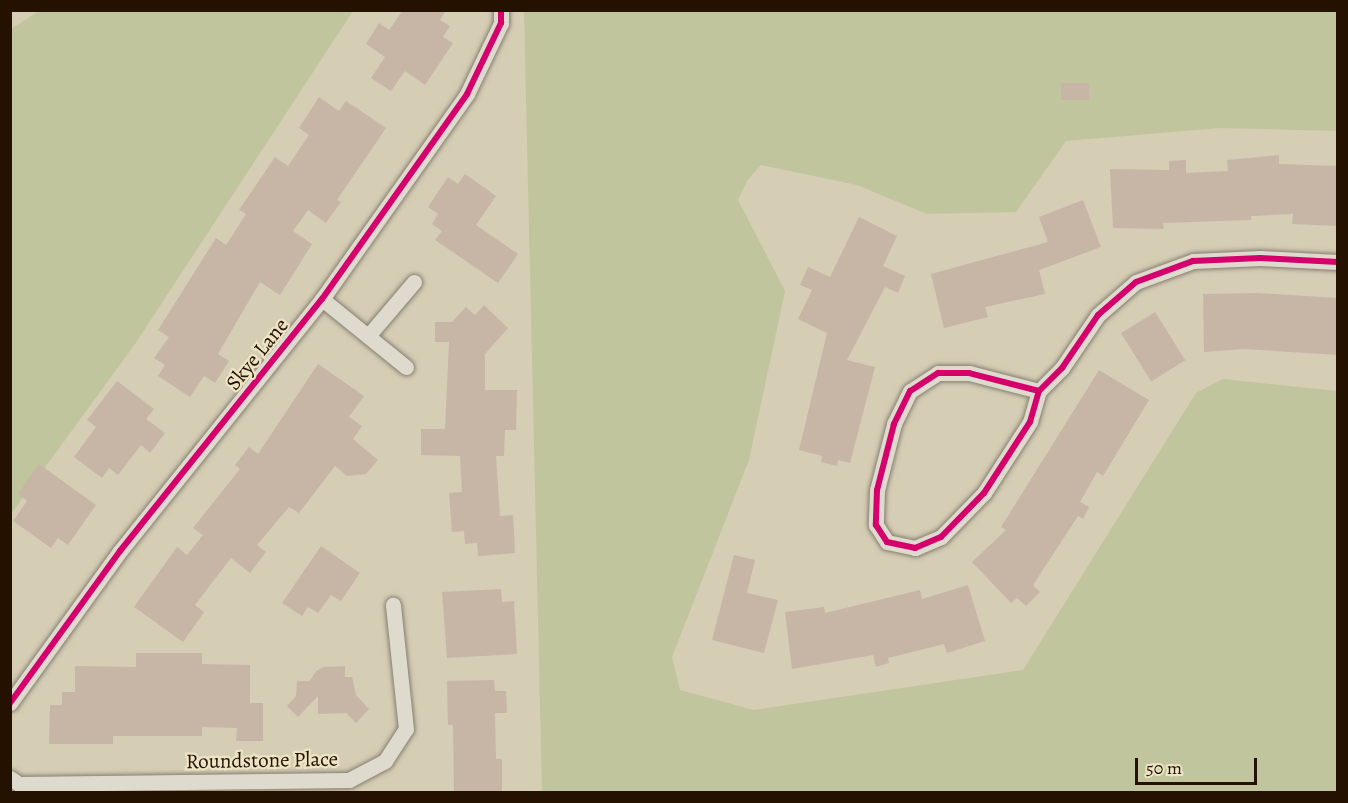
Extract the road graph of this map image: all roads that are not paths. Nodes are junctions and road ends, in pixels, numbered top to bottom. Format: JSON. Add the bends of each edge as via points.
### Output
{"nodes":[{"id":1,"x":501,"y":10,"type":"edge"},
{"id":2,"x":1338,"y":262,"type":"edge"},
{"id":3,"x":414,"y":282,"type":"dead end"},
{"id":4,"x":322,"y":299,"type":"junction"},
{"id":5,"x":368,"y":336,"type":"junction"},
{"id":6,"x":406,"y":367,"type":"dead end"},
{"id":7,"x":1039,"y":391,"type":"junction"},
{"id":8,"x":393,"y":605,"type":"dead end"},
{"id":9,"x":10,"y":703,"type":"edge"},
{"id":10,"x":10,"y":778,"type":"edge"}],
"edges":[{"from":1,"to":4,"type":"street","name":"Skye Lane","via":[[501,23],[467,94]]},
{"from":2,"to":7,"type":"street","via":[[1260,258],[1193,261],[1136,282],[1098,315],[1062,368]]},
{"from":3,"to":5,"type":"street"},
{"from":4,"to":5,"type":"street"},
{"from":4,"to":9,"type":"street","name":"Skye Lane","via":[[120,551]]},
{"from":5,"to":6,"type":"street"},
{"from":7,"to":7,"type":"street","via":[[969,373],[938,373],[910,391],[894,424],[877,490],[876,525],[887,542],[915,548],[941,537],[984,493],[1030,422]]},
{"from":8,"to":10,"type":"street","name":"Roundstone Place","via":[[406,729],[386,761],[349,780],[19,784]]}]}
